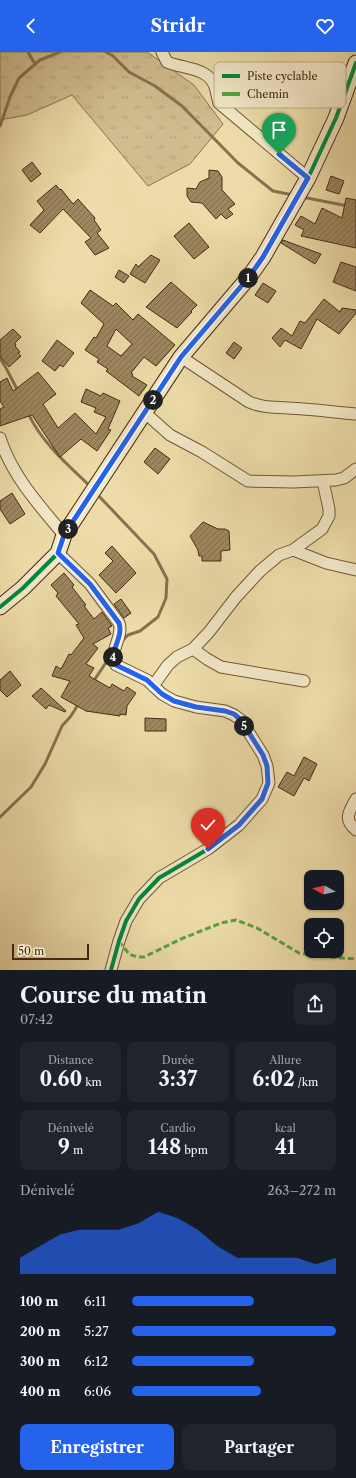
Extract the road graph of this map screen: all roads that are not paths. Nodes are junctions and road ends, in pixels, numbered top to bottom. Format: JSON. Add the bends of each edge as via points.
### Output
{"nodes":[{"id":1,"x":162,"y":52,"type":"edge"},
{"id":2,"x":356,"y":62,"type":"edge"},
{"id":3,"x":214,"y":85,"type":"edge"},
{"id":4,"x":346,"y":90,"type":"edge"},
{"id":5,"x":225,"y":108,"type":"edge"},
{"id":6,"x":340,"y":108,"type":"edge"},
{"id":7,"x":308,"y":178,"type":"junction"},
{"id":8,"x":181,"y":357,"type":"junction"},
{"id":9,"x":144,"y":412,"type":"junction"},
{"id":10,"x":356,"y":414,"type":"edge"},
{"id":11,"x":0,"y":438,"type":"edge"},
{"id":12,"x":356,"y":469,"type":"edge"},
{"id":13,"x":324,"y":481,"type":"junction"},
{"id":14,"x":64,"y":535,"type":"junction"},
{"id":15,"x":293,"y":550,"type":"junction"},
{"id":16,"x":58,"y":553,"type":"junction"},
{"id":17,"x":356,"y":570,"type":"edge"},
{"id":18,"x":0,"y":607,"type":"edge"},
{"id":19,"x":193,"y":649,"type":"junction"},
{"id":20,"x":304,"y":681,"type":"dead end"},
{"id":21,"x":153,"y":686,"type":"junction"},
{"id":22,"x":356,"y":799,"type":"edge"},
{"id":23,"x":356,"y":830,"type":"edge"},
{"id":24,"x":111,"y":970,"type":"edge"}],
"edges":[{"from":1,"to":3,"type":"street","via":[[167,62],[201,72],[208,76]]},
{"from":2,"to":4,"type":"street"},
{"from":5,"to":7,"type":"street"},
{"from":6,"to":7,"type":"street"},
{"from":7,"to":8,"type":"street","via":[[249,277]]},
{"from":8,"to":9,"type":"street"},
{"from":8,"to":10,"type":"street","via":[[258,406]]},
{"from":9,"to":13,"type":"street","via":[[170,435],[248,481]]},
{"from":9,"to":14,"type":"street"},
{"from":11,"to":14,"type":"street","via":[[21,483]]},
{"from":12,"to":13,"type":"street","via":[[344,478]]},
{"from":13,"to":15,"type":"street","via":[[329,509],[326,523],[322,529]]},
{"from":14,"to":16,"type":"street"},
{"from":15,"to":17,"type":"street","via":[[326,563]]},
{"from":15,"to":19,"type":"street","via":[[279,555],[260,570]]},
{"from":16,"to":18,"type":"street"},
{"from":16,"to":21,"type":"street","via":[[90,584],[119,623],[121,629],[113,655],[116,665],[147,680]]},
{"from":19,"to":20,"type":"street","via":[[221,667]]},
{"from":19,"to":21,"type":"street","via":[[168,665]]},
{"from":21,"to":24,"type":"street","via":[[174,701],[234,714],[241,720],[263,755],[267,766],[268,783],[262,799],[239,825],[208,849],[160,878],[139,899],[118,941]]},
{"from":22,"to":23,"type":"street","via":[[348,820]]}]}
